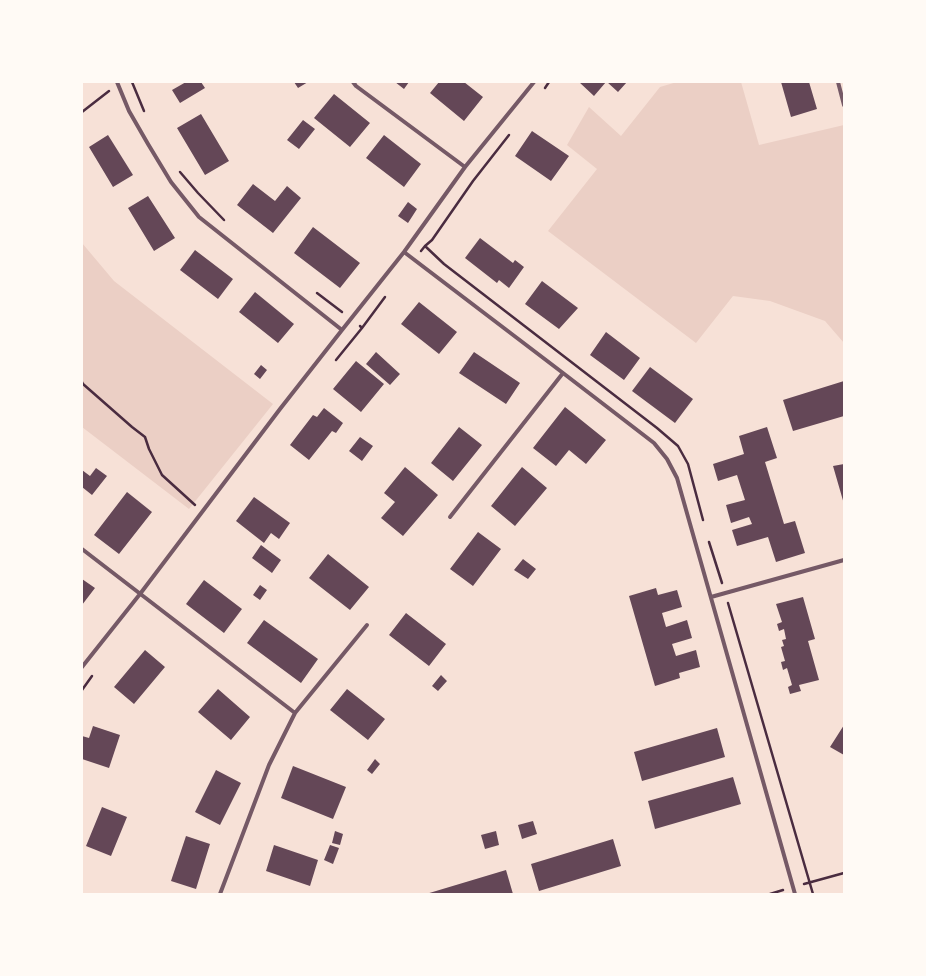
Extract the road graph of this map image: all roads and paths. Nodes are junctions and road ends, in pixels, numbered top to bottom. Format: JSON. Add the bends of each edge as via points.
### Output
{"nodes":[{"id":1,"x":353,"y":82,"type":"edge"},
{"id":2,"x":534,"y":82,"type":"edge"},
{"id":3,"x":549,"y":82,"type":"edge"},
{"id":4,"x":838,"y":82,"type":"edge"},
{"id":5,"x":118,"y":83,"type":"edge"},
{"id":6,"x":545,"y":88,"type":"dead end"},
{"id":7,"x":844,"y":105,"type":"edge"},
{"id":8,"x":82,"y":112,"type":"edge"},
{"id":9,"x":511,"y":132,"type":"dead end"},
{"id":10,"x":465,"y":167,"type":"junction"},
{"id":11,"x":425,"y":246,"type":"dead end"},
{"id":12,"x":404,"y":252,"type":"junction"},
{"id":13,"x":342,"y":330,"type":"junction"},
{"id":14,"x":563,"y":373,"type":"junction"},
{"id":15,"x":82,"y":382,"type":"edge"},
{"id":16,"x":202,"y":512,"type":"junction"},
{"id":17,"x":450,"y":517,"type":"dead end"},
{"id":18,"x":82,"y":549,"type":"edge"},
{"id":19,"x":844,"y":560,"type":"edge"},
{"id":20,"x":140,"y":594,"type":"junction"},
{"id":21,"x":711,"y":597,"type":"junction"},
{"id":22,"x":367,"y":625,"type":"dead end"},
{"id":23,"x":82,"y":667,"type":"edge"},
{"id":24,"x":295,"y":713,"type":"junction"},
{"id":25,"x":844,"y":873,"type":"edge"},
{"id":26,"x":793,"y":888,"type":"junction"},
{"id":27,"x":220,"y":894,"type":"edge"},
{"id":28,"x":770,"y":894,"type":"edge"},
{"id":29,"x":795,"y":894,"type":"edge"}],
"edges":[{"from":1,"to":10,"type":"street"},
{"from":2,"to":10,"type":"street"},
{"from":3,"to":6,"type":"path"},
{"from":4,"to":7,"type":"street"},
{"from":5,"to":8,"type":"path"},
{"from":5,"to":13,"type":"street","via":[[129,111],[148,144],[171,182],[199,217]]},
{"from":9,"to":11,"type":"path"},
{"from":10,"to":12,"type":"street"},
{"from":12,"to":13,"type":"street"},
{"from":12,"to":14,"type":"street"},
{"from":13,"to":16,"type":"street"},
{"from":14,"to":17,"type":"street"},
{"from":14,"to":21,"type":"street","via":[[654,443],[667,459],[677,478]]},
{"from":15,"to":16,"type":"path","via":[[145,437],[162,475]]},
{"from":16,"to":20,"type":"street"},
{"from":18,"to":20,"type":"street"},
{"from":19,"to":21,"type":"street"},
{"from":20,"to":23,"type":"street"},
{"from":20,"to":24,"type":"street"},
{"from":21,"to":26,"type":"street"},
{"from":22,"to":24,"type":"street"},
{"from":24,"to":27,"type":"street","via":[[269,765]]},
{"from":25,"to":26,"type":"path"},
{"from":26,"to":28,"type":"path"},
{"from":26,"to":29,"type":"street"}]}
